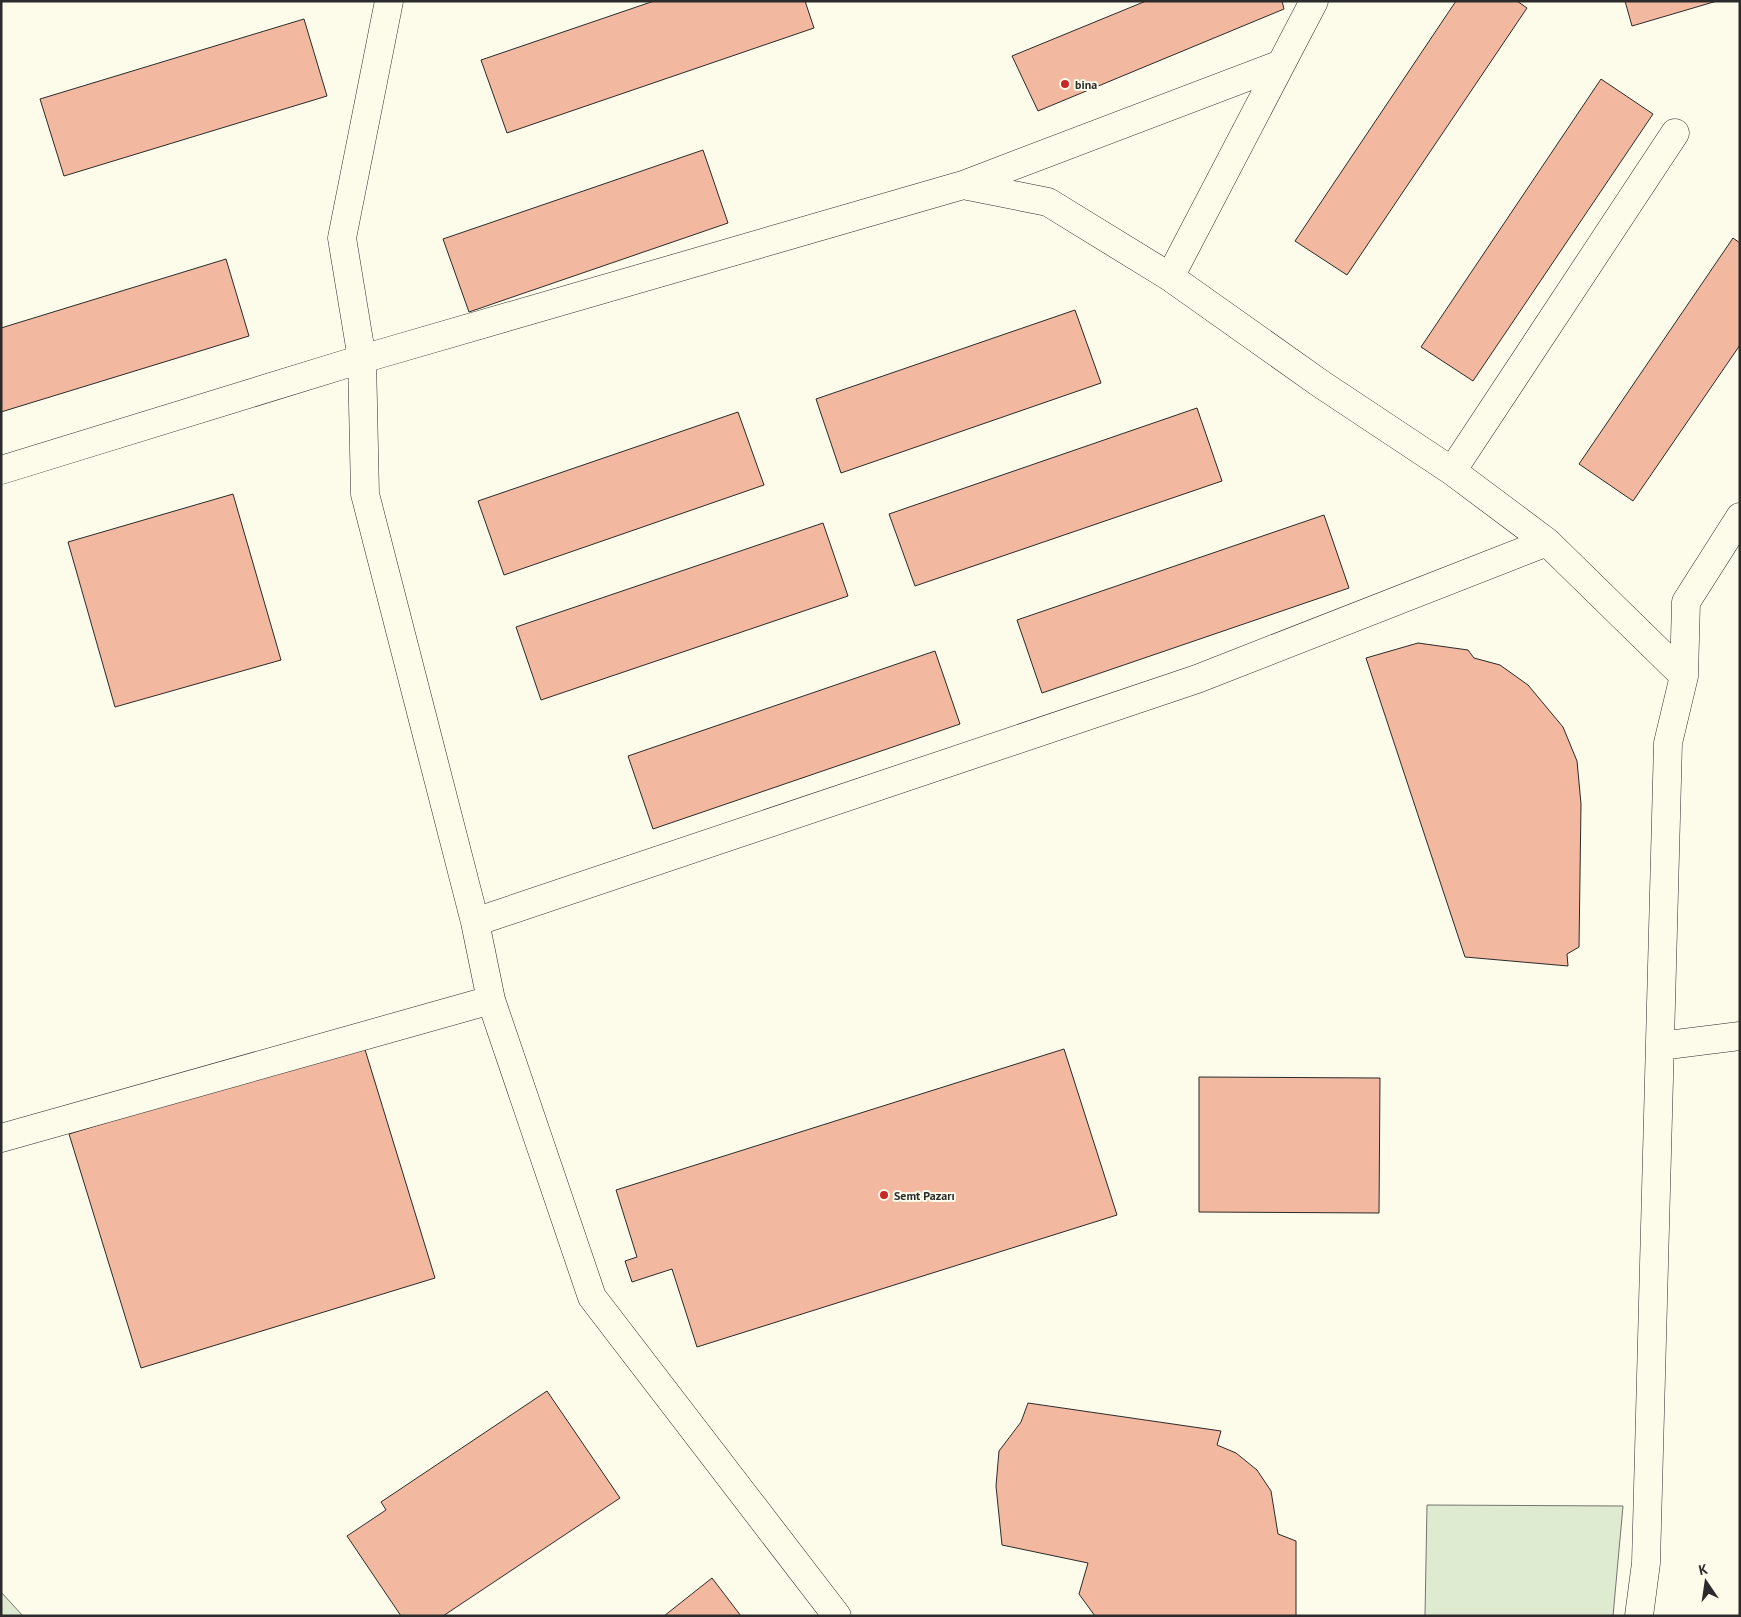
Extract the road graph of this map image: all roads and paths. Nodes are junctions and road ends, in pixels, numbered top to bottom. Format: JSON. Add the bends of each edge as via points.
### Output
{"nodes":[{"id":1,"x":389,"y":1,"type":"edge"},
{"id":2,"x":1314,"y":1,"type":"edge"},
{"id":3,"x":1281,"y":64,"type":"junction"},
{"id":4,"x":1676,"y":133,"type":"dead end"},
{"id":5,"x":963,"y":185,"type":"junction"},
{"id":6,"x":1170,"y":277,"type":"junction"},
{"id":7,"x":362,"y":359,"type":"junction"},
{"id":8,"x":1,"y":470,"type":"edge"},
{"id":9,"x":1452,"y":471,"type":"junction"},
{"id":10,"x":1740,"y":517,"type":"edge"},
{"id":11,"x":1547,"y":542,"type":"junction"},
{"id":12,"x":1684,"y":676,"type":"junction"},
{"id":13,"x":475,"y":922,"type":"junction"},
{"id":14,"x":491,"y":1000,"type":"junction"},
{"id":15,"x":1740,"y":1036,"type":"edge"},
{"id":16,"x":1660,"y":1046,"type":"junction"},
{"id":17,"x":1,"y":1138,"type":"edge"},
{"id":18,"x":837,"y":1616,"type":"edge"},
{"id":19,"x":1639,"y":1616,"type":"edge"}],
"edges":[{"from":1,"to":7,"type":"street","via":[[342,238]]},
{"from":2,"to":3,"type":"street"},
{"from":3,"to":5,"type":"street"},
{"from":3,"to":6,"type":"street"},
{"from":4,"to":9,"type":"street"},
{"from":5,"to":6,"type":"street","via":[[1048,202]]},
{"from":5,"to":7,"type":"street"},
{"from":6,"to":9,"type":"street","via":[[1321,384]]},
{"from":7,"to":8,"type":"street"},
{"from":7,"to":13,"type":"street","via":[[365,494]]},
{"from":9,"to":11,"type":"street"},
{"from":10,"to":12,"type":"street","via":[[1686,602]]},
{"from":11,"to":12,"type":"street"},
{"from":11,"to":13,"type":"street","via":[[1196,679]]},
{"from":12,"to":16,"type":"street","via":[[1668,743]]},
{"from":13,"to":14,"type":"street"},
{"from":14,"to":17,"type":"street"},
{"from":14,"to":18,"type":"street","via":[[592,1297]]},
{"from":15,"to":16,"type":"street"},
{"from":16,"to":19,"type":"street","via":[[1646,1563]]}]}
